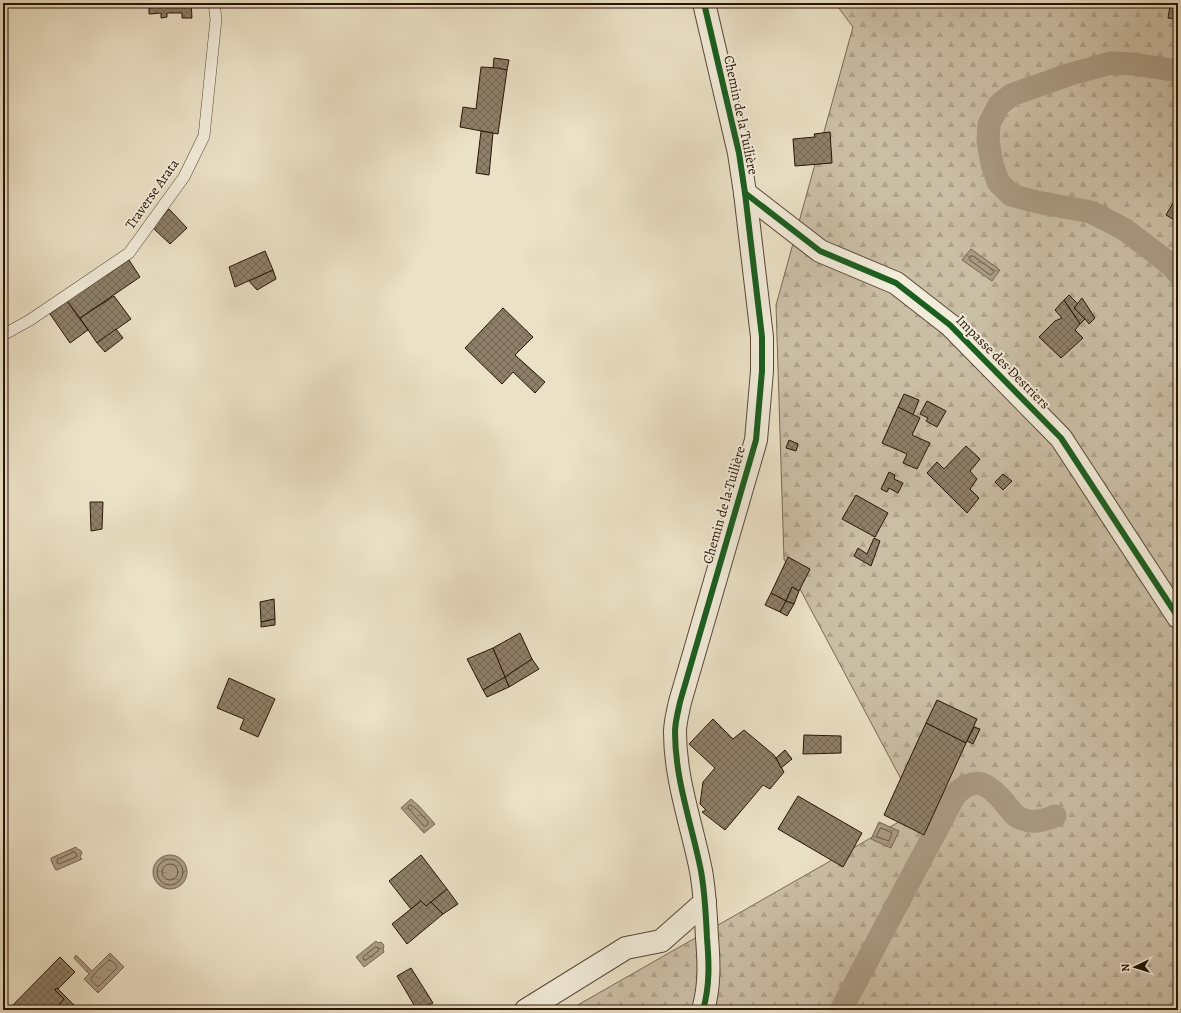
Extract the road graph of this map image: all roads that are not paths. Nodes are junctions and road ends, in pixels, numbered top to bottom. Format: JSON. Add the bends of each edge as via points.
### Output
{"nodes":[{"id":1,"x":214,"y":3,"type":"edge"},
{"id":2,"x":704,"y":3,"type":"edge"},
{"id":3,"x":745,"y":192,"type":"junction"},
{"id":4,"x":3,"y":335,"type":"edge"},
{"id":5,"x":1178,"y":617,"type":"edge"},
{"id":6,"x":705,"y":902,"type":"junction"},
{"id":7,"x":526,"y":1010,"type":"edge"},
{"id":8,"x":703,"y":1010,"type":"edge"}],
"edges":[{"from":1,"to":4,"type":"lane","name":"Traverse Arata","via":[[216,19],[204,136],[184,177],[129,253],[30,320]]},
{"from":2,"to":3,"type":"street","name":"Chemin de la Tuilière","via":[[739,154]]},
{"from":3,"to":5,"type":"street","name":"Impasse des Destriers","via":[[820,251],[896,283],[950,325],[1061,438]]},
{"from":3,"to":6,"type":"street","name":"Chemin de la Tuilière","via":[[762,337],[756,440],[680,702],[675,730],[679,776],[701,871]]},
{"from":6,"to":7,"type":"street","via":[[661,941],[626,948]]},
{"from":6,"to":8,"type":"street","name":"Chemin de la Tuilière","via":[[709,966],[707,996]]}]}
